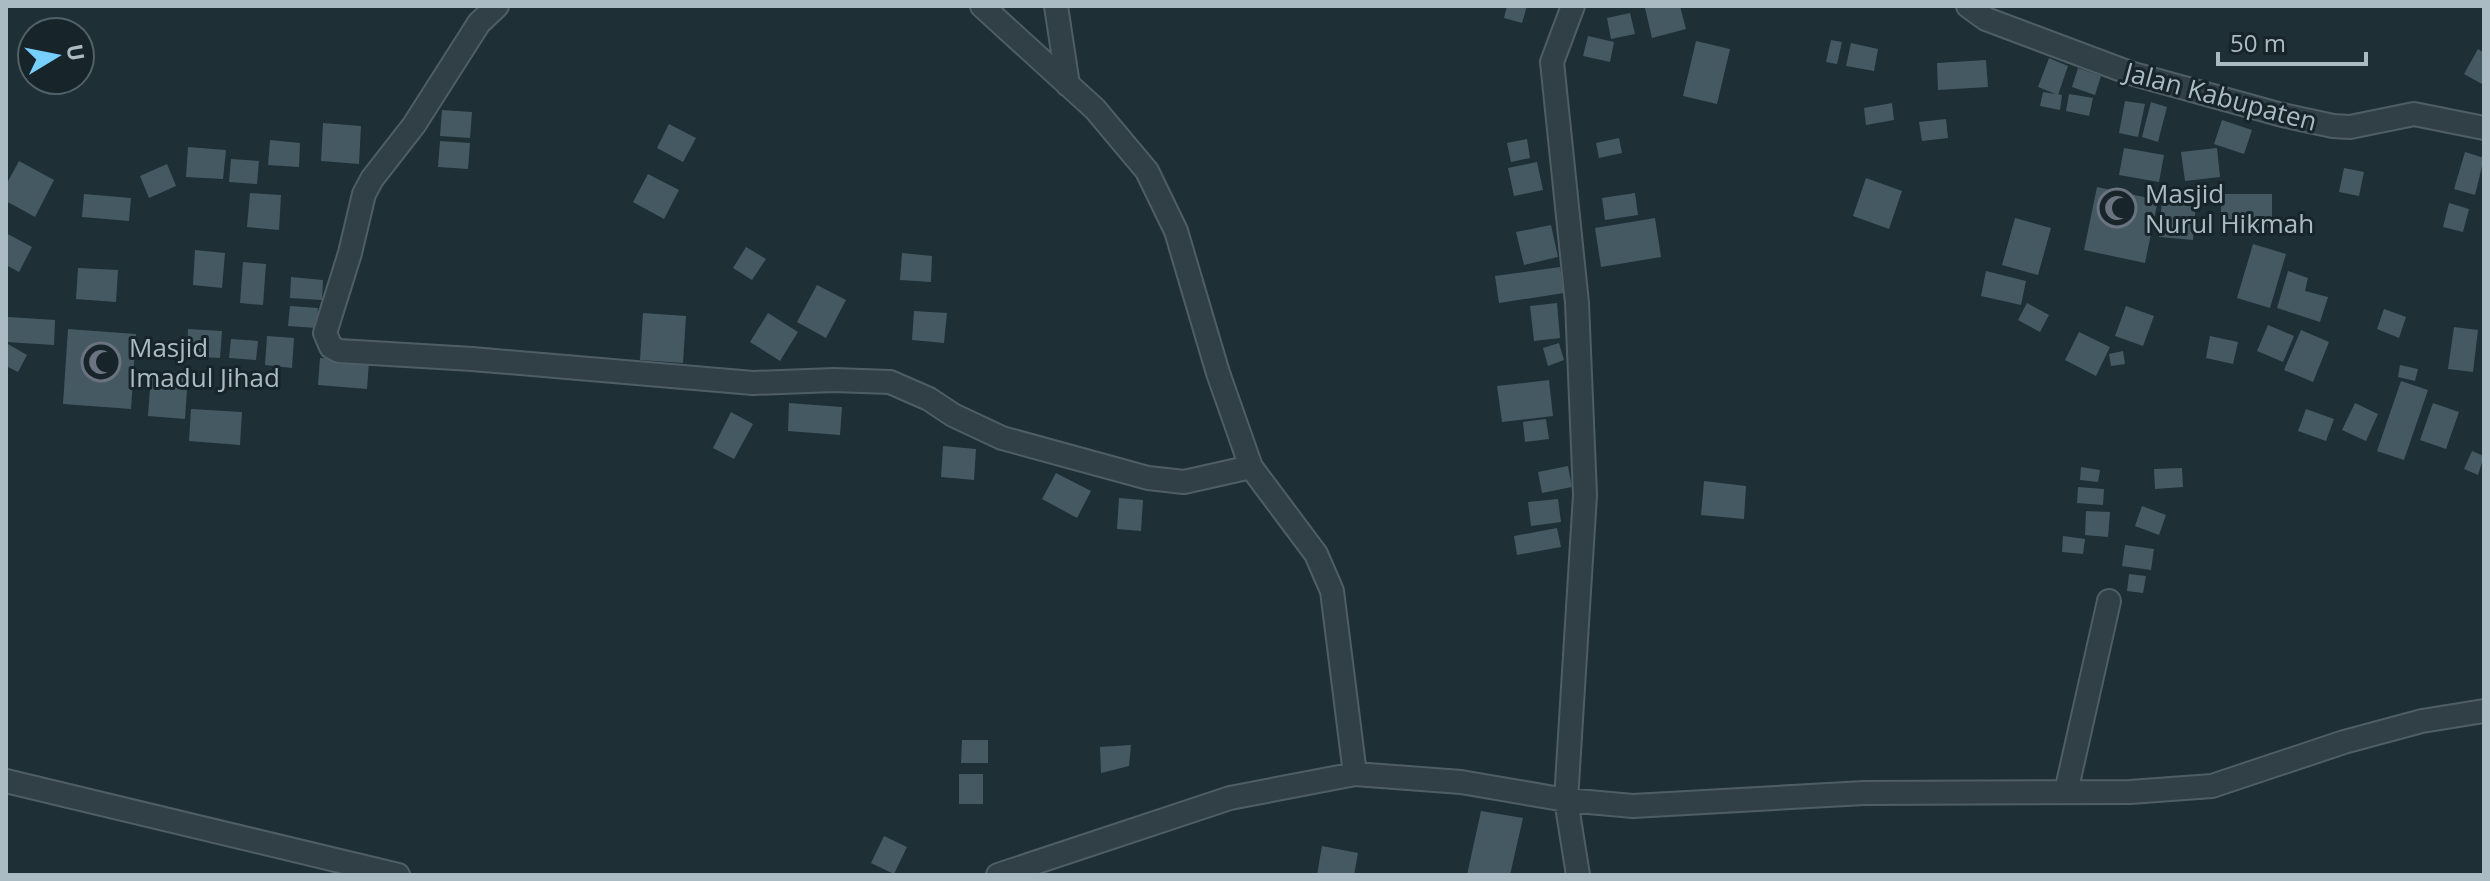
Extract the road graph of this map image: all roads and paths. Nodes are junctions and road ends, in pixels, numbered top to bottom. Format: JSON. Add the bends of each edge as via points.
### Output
{"nodes":[{"id":1,"x":497,"y":6,"type":"edge"},
{"id":2,"x":982,"y":6,"type":"edge"},
{"id":3,"x":1056,"y":6,"type":"edge"},
{"id":4,"x":1573,"y":6,"type":"edge"},
{"id":5,"x":1968,"y":6,"type":"edge"},
{"id":6,"x":1068,"y":85,"type":"junction"},
{"id":7,"x":2484,"y":128,"type":"edge"},
{"id":8,"x":1251,"y":467,"type":"junction"},
{"id":9,"x":2109,"y":601,"type":"dead end"},
{"id":10,"x":2484,"y":711,"type":"edge"},
{"id":11,"x":1355,"y":774,"type":"junction"},
{"id":12,"x":6,"y":781,"type":"edge"},
{"id":13,"x":2066,"y":792,"type":"junction"},
{"id":14,"x":1566,"y":800,"type":"junction"},
{"id":15,"x":398,"y":875,"type":"edge"},
{"id":16,"x":998,"y":875,"type":"edge"},
{"id":17,"x":1578,"y":875,"type":"edge"}],
"edges":[{"from":1,"to":8,"type":"street","via":[[479,23],[364,194],[325,333],[331,347],[753,383],[890,382],[1002,438],[1148,478],[1184,482]]},
{"from":2,"to":6,"type":"street"},
{"from":3,"to":6,"type":"street"},
{"from":4,"to":14,"type":"street","via":[[1552,62],[1577,303],[1585,495]]},
{"from":5,"to":7,"type":"street","name":"Jalan Kabupaten","via":[[1986,19],[2130,73],[2282,115],[2350,127],[2414,114]]},
{"from":6,"to":8,"type":"street","via":[[1147,171],[1176,231]]},
{"from":8,"to":11,"type":"street","via":[[1316,554],[1332,591]]},
{"from":9,"to":13,"type":"street"},
{"from":10,"to":13,"type":"street","via":[[2357,738],[2212,786]]},
{"from":11,"to":14,"type":"street","via":[[1461,782]]},
{"from":11,"to":16,"type":"street","via":[[1230,798]]},
{"from":12,"to":15,"type":"street"},
{"from":13,"to":14,"type":"street","via":[[1864,793],[1633,806]]},
{"from":14,"to":17,"type":"street"}]}
